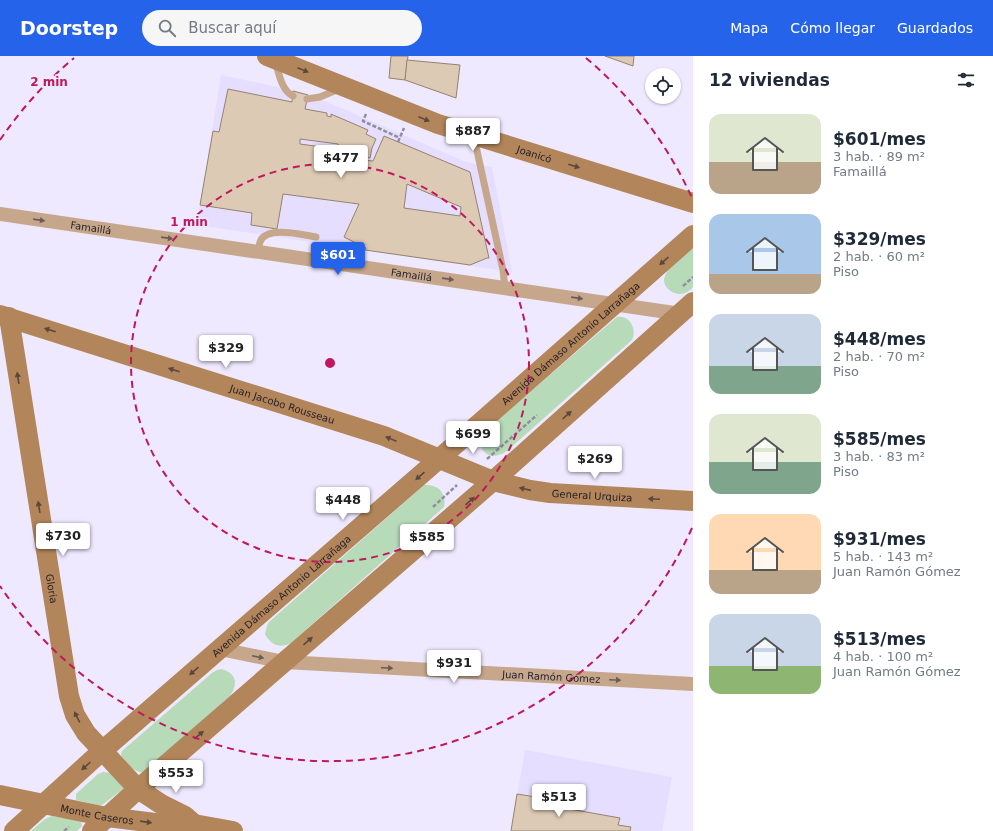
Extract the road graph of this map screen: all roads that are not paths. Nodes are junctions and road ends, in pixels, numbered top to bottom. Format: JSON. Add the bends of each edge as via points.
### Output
{"nodes":[{"id":1,"x":270,"y":57,"type":"edge"},
{"id":2,"x":344,"y":86,"type":"junction"},
{"id":3,"x":293,"y":96,"type":"dead end"},
{"id":4,"x":307,"y":99,"type":"dead end"},
{"id":5,"x":473,"y":135,"type":"junction"},
{"id":6,"x":693,"y":203,"type":"edge"},
{"id":7,"x":0,"y":214,"type":"edge"},
{"id":8,"x":693,"y":235,"type":"edge"},
{"id":9,"x":316,"y":237,"type":"dead end"},
{"id":10,"x":259,"y":252,"type":"junction"},
{"id":11,"x":505,"y":288,"type":"junction"},
{"id":12,"x":616,"y":304,"type":"junction"},
{"id":13,"x":687,"y":308,"type":"edge"},
{"id":14,"x":4,"y":316,"type":"edge"},
{"id":15,"x":440,"y":458,"type":"junction"},
{"id":16,"x":492,"y":481,"type":"junction"},
{"id":17,"x":693,"y":501,"type":"edge"},
{"id":18,"x":220,"y":649,"type":"junction"},
{"id":19,"x":284,"y":662,"type":"junction"},
{"id":20,"x":693,"y":684,"type":"edge"},
{"id":21,"x":102,"y":751,"type":"junction"},
{"id":22,"x":138,"y":788,"type":"junction"},
{"id":23,"x":0,"y":795,"type":"edge"},
{"id":24,"x":44,"y":804,"type":"junction"},
{"id":25,"x":107,"y":817,"type":"junction"},
{"id":26,"x":194,"y":824,"type":"junction"},
{"id":27,"x":14,"y":831,"type":"edge"},
{"id":28,"x":92,"y":831,"type":"edge"},
{"id":29,"x":233,"y":831,"type":"edge"}],
"edges":[{"from":1,"to":2,"type":"street","name":"Joanicó","one_way":true},
{"from":1,"to":3,"type":"lane","via":[[284,87]]},
{"from":2,"to":4,"type":"lane","via":[[320,97]]},
{"from":2,"to":5,"type":"street","name":"Joanicó","one_way":true,"via":[[438,124]]},
{"from":5,"to":6,"type":"street","name":"Joanicó","one_way":true},
{"from":5,"to":11,"type":"lane"},
{"from":7,"to":10,"type":"street","name":"Famaillá","one_way":true},
{"from":8,"to":12,"type":"street","name":"Avenida Dámaso Antonio Larrañaga","one_way":true},
{"from":9,"to":10,"type":"lane","via":[[276,232],[262,239]]},
{"from":10,"to":11,"type":"street","name":"Famaillá","one_way":true},
{"from":11,"to":12,"type":"street","name":"Famaillá","one_way":true},
{"from":12,"to":13,"type":"street","name":"Famaillá"},
{"from":12,"to":15,"type":"street","name":"Avenida Dámaso Antonio Larrañaga"},
{"from":16,"to":13,"type":"street","one_way":true},
{"from":15,"to":14,"type":"street","name":"Juan Jacobo Rousseau","one_way":true,"via":[[384,436]]},
{"from":21,"to":14,"type":"street","name":"Gloria","one_way":true,"via":[[75,715],[69,696]]},
{"from":15,"to":16,"type":"street","name":"Juan Jacobo Rousseau"},
{"from":15,"to":18,"type":"street","name":"Avenida Dámaso Antonio Larrañaga","one_way":true},
{"from":17,"to":16,"type":"street","name":"General Urquiza","one_way":true,"via":[[550,494]]},
{"from":19,"to":16,"type":"street","one_way":true},
{"from":18,"to":19,"type":"street","name":"Juan Ramón Gómez","one_way":true},
{"from":18,"to":21,"type":"street","name":"Avenida Dámaso Antonio Larrañaga","one_way":true},
{"from":19,"to":20,"type":"street","name":"Juan Ramón Gómez","one_way":true},
{"from":22,"to":19,"type":"street","one_way":true},
{"from":21,"to":22,"type":"street","name":"Gloria"},
{"from":21,"to":24,"type":"street","name":"Avenida Dámaso Antonio Larrañaga","one_way":true},
{"from":22,"to":25,"type":"street"},
{"from":22,"to":26,"type":"street","name":"Monte Caseros"},
{"from":23,"to":24,"type":"street","name":"Monte Caseros"},
{"from":24,"to":25,"type":"street","name":"Monte Caseros"},
{"from":24,"to":27,"type":"street","name":"Avenida Dámaso Antonio Larrañaga"},
{"from":25,"to":26,"type":"street","name":"Monte Caseros","one_way":true,"via":[[179,826]]},
{"from":25,"to":28,"type":"street"},
{"from":26,"to":29,"type":"street","name":"Monte Caseros"}]}
